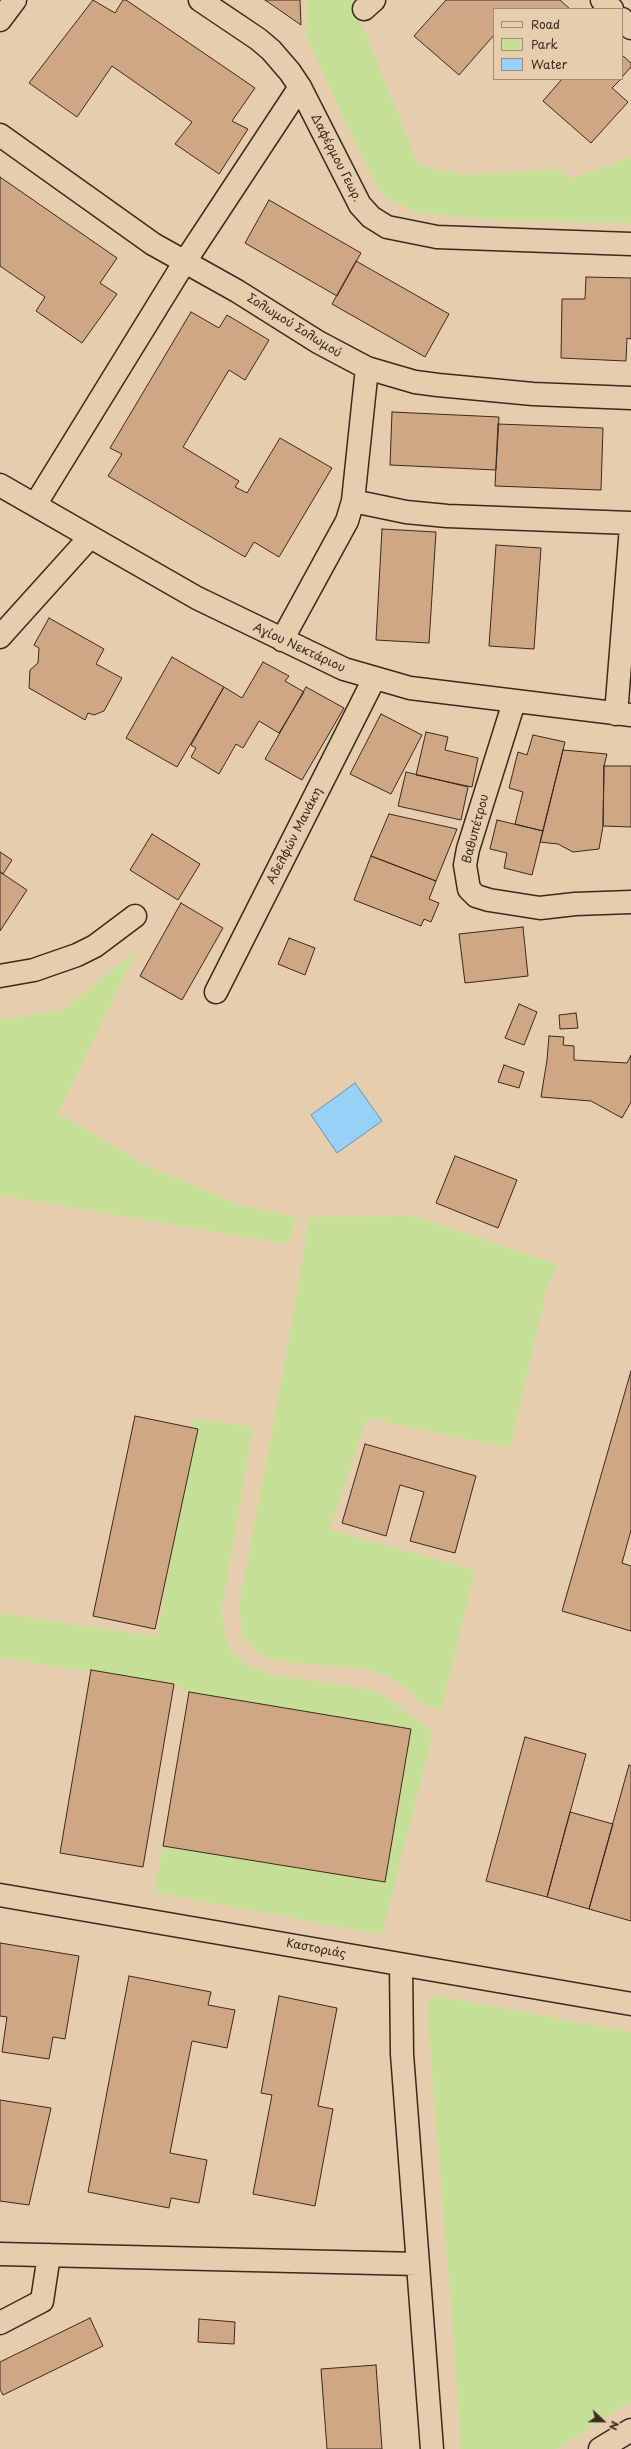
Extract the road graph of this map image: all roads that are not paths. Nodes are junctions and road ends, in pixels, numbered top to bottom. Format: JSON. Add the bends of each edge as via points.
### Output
{"nodes":[{"id":1,"x":15,"y":0,"type":"edge"},
{"id":2,"x":200,"y":0,"type":"edge"},
{"id":3,"x":602,"y":0,"type":"edge"},
{"id":4,"x":611,"y":8,"type":"edge"},
{"id":5,"x":0,"y":20,"type":"edge"},
{"id":6,"x":623,"y":20,"type":"edge"},
{"id":7,"x":631,"y":28,"type":"edge"},
{"id":8,"x":300,"y":87,"type":"junction"},
{"id":9,"x":0,"y":135,"type":"edge"},
{"id":10,"x":631,"y":244,"type":"edge"},
{"id":11,"x":184,"y":263,"type":"junction"},
{"id":12,"x":367,"y":368,"type":"junction"},
{"id":13,"x":631,"y":398,"type":"edge"},
{"id":14,"x":0,"y":485,"type":"edge"},
{"id":15,"x":353,"y":501,"type":"junction"},
{"id":16,"x":35,"y":505,"type":"junction"},
{"id":17,"x":631,"y":523,"type":"edge"},
{"id":18,"x":631,"y":527,"type":"edge"},
{"id":19,"x":90,"y":537,"type":"junction"},
{"id":20,"x":0,"y":636,"type":"edge"},
{"id":21,"x":282,"y":640,"type":"junction"},
{"id":22,"x":374,"y":679,"type":"junction"},
{"id":23,"x":514,"y":702,"type":"junction"},
{"id":24,"x":624,"y":714,"type":"edge"},
{"id":25,"x":631,"y":902,"type":"edge"},
{"id":26,"x":134,"y":916,"type":"dead end"},
{"id":27,"x":0,"y":976,"type":"edge"},
{"id":28,"x":216,"y":992,"type":"dead end"},
{"id":29,"x":0,"y":1895,"type":"edge"},
{"id":30,"x":401,"y":1965,"type":"junction"},
{"id":31,"x":631,"y":2004,"type":"edge"},
{"id":32,"x":0,"y":2254,"type":"edge"},
{"id":33,"x":49,"y":2255,"type":"junction"},
{"id":34,"x":418,"y":2264,"type":"junction"},
{"id":35,"x":0,"y":2323,"type":"edge"},
{"id":36,"x":631,"y":2430,"type":"edge"},
{"id":37,"x":432,"y":2449,"type":"edge"},
{"id":38,"x":600,"y":2449,"type":"edge"}],
"edges":[{"from":1,"to":5,"type":"street"},
{"from":2,"to":8,"type":"street","name":"Δαφέρμου Γεωρ.","via":[[245,29],[271,50]]},
{"from":3,"to":4,"type":"street"},
{"from":6,"to":7,"type":"street"},
{"from":8,"to":10,"type":"street","name":"Δαφέρμου Γεωρ.","via":[[360,205],[371,217],[387,227],[437,237]]},
{"from":8,"to":11,"type":"street"},
{"from":9,"to":11,"type":"street","name":"Σολωμού Σολωμού","via":[[131,229]]},
{"from":11,"to":12,"type":"street","name":"Σολωμού Σολωμού","via":[[237,291],[318,342]]},
{"from":11,"to":16,"type":"street"},
{"from":12,"to":13,"type":"street","name":"Σολωμού Σολωμού","via":[[415,382],[438,385],[533,394]]},
{"from":12,"to":15,"type":"street"},
{"from":14,"to":16,"type":"street","name":"Αγίου Νεκτάριου"},
{"from":15,"to":17,"type":"street","via":[[406,512],[447,516]]},
{"from":15,"to":21,"type":"street","via":[[346,521]]},
{"from":16,"to":19,"type":"street","name":"Αγίου Νεκτάριου"},
{"from":18,"to":24,"type":"street"},
{"from":19,"to":20,"type":"street"},
{"from":19,"to":21,"type":"street","name":"Αγίου Νεκτάριου","via":[[191,594]]},
{"from":21,"to":22,"type":"street","name":"Αγίου Νεκτάριου","via":[[321,660]]},
{"from":22,"to":23,"type":"street","name":"Αγίου Νεκτάριου","via":[[410,688]]},
{"from":22,"to":28,"type":"street","name":"Αδελφών Μανάκη"},
{"from":23,"to":24,"type":"street","name":"Αγίου Νεκτάριου"},
{"from":23,"to":25,"type":"street","name":"Βαθυπέτρου","via":[[468,849],[465,865],[470,889],[476,896],[489,900],[540,908]]},
{"from":26,"to":27,"type":"street","via":[[95,946],[77,955],[34,970]]},
{"from":29,"to":30,"type":"street","name":"Καστοριάς"},
{"from":30,"to":31,"type":"street","name":"Καστοριάς"},
{"from":30,"to":34,"type":"street","via":[[400,2022]]},
{"from":32,"to":33,"type":"street"},
{"from":33,"to":34,"type":"street"},
{"from":33,"to":35,"type":"street","via":[[42,2301]]},
{"from":34,"to":37,"type":"street"},
{"from":36,"to":38,"type":"street"}]}
